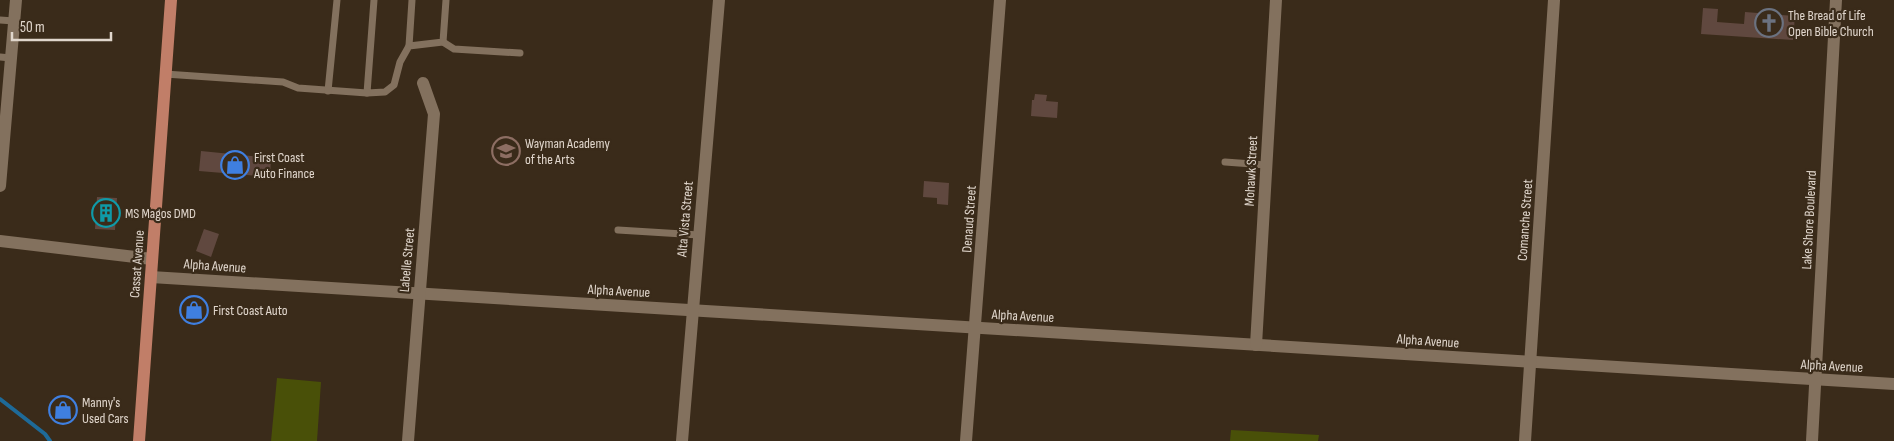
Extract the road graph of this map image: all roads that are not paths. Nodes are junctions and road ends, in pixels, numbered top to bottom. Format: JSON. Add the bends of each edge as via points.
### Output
{"nodes":[{"id":1,"x":16,"y":0,"type":"edge"},
{"id":2,"x":170,"y":0,"type":"edge"},
{"id":3,"x":337,"y":0,"type":"edge"},
{"id":4,"x":374,"y":0,"type":"edge"},
{"id":5,"x":412,"y":0,"type":"edge"},
{"id":6,"x":446,"y":0,"type":"edge"},
{"id":7,"x":719,"y":0,"type":"edge"},
{"id":8,"x":1000,"y":0,"type":"edge"},
{"id":9,"x":1276,"y":0,"type":"edge"},
{"id":10,"x":1554,"y":0,"type":"edge"},
{"id":11,"x":1836,"y":0,"type":"edge"},
{"id":12,"x":0,"y":20,"type":"edge"},
{"id":13,"x":14,"y":21,"type":"junction"},
{"id":14,"x":443,"y":42,"type":"junction"},
{"id":15,"x":409,"y":46,"type":"junction"},
{"id":16,"x":520,"y":53,"type":"dead end"},
{"id":17,"x":6,"y":58,"type":"edge"},
{"id":18,"x":165,"y":74,"type":"junction"},
{"id":19,"x":423,"y":83,"type":"dead end"},
{"id":20,"x":328,"y":90,"type":"junction"},
{"id":21,"x":367,"y":92,"type":"junction"},
{"id":22,"x":1225,"y":162,"type":"dead end"},
{"id":23,"x":1266,"y":165,"type":"junction"},
{"id":24,"x":0,"y":186,"type":"edge"},
{"id":25,"x":618,"y":230,"type":"dead end"},
{"id":26,"x":699,"y":235,"type":"junction"},
{"id":27,"x":0,"y":241,"type":"edge"},
{"id":28,"x":152,"y":259,"type":"junction"},
{"id":29,"x":151,"y":277,"type":"junction"},
{"id":30,"x":419,"y":294,"type":"junction"},
{"id":31,"x":692,"y":310,"type":"junction"},
{"id":32,"x":976,"y":329,"type":"junction"},
{"id":33,"x":1256,"y":345,"type":"junction"},
{"id":34,"x":1531,"y":363,"type":"junction"},
{"id":35,"x":1815,"y":380,"type":"junction"},
{"id":36,"x":1894,"y":384,"type":"edge"},
{"id":37,"x":139,"y":441,"type":"edge"},
{"id":38,"x":408,"y":441,"type":"edge"},
{"id":39,"x":682,"y":441,"type":"edge"},
{"id":40,"x":966,"y":441,"type":"edge"},
{"id":41,"x":1525,"y":441,"type":"edge"},
{"id":42,"x":1812,"y":441,"type":"edge"}],
"edges":[{"from":1,"to":13,"type":"street"},
{"from":2,"to":18,"type":"main road","name":"Cassat Avenue"},
{"from":3,"to":20,"type":"lane"},
{"from":4,"to":21,"type":"lane"},
{"from":5,"to":15,"type":"lane"},
{"from":6,"to":14,"type":"lane"},
{"from":7,"to":26,"type":"street","name":"Alta Vista Street"},
{"from":8,"to":32,"type":"street","name":"Denaud Street"},
{"from":9,"to":23,"type":"street","name":"Mohawk Street"},
{"from":10,"to":34,"type":"street","name":"Comanche Street"},
{"from":11,"to":35,"type":"street","name":"Lake Shore Boulevard"},
{"from":12,"to":13,"type":"lane"},
{"from":13,"to":17,"type":"street"},
{"from":14,"to":15,"type":"lane"},
{"from":14,"to":16,"type":"lane","via":[[454,48]]},
{"from":15,"to":21,"type":"lane","via":[[400,62],[394,85],[385,92]]},
{"from":17,"to":24,"type":"street"},
{"from":18,"to":20,"type":"lane","via":[[283,82],[298,88]]},
{"from":18,"to":28,"type":"main road","name":"Cassat Avenue"},
{"from":19,"to":30,"type":"street","name":"Labelle Street","via":[[434,114]]},
{"from":20,"to":21,"type":"lane"},
{"from":22,"to":23,"type":"lane"},
{"from":23,"to":33,"type":"street","name":"Mohawk Street"},
{"from":25,"to":26,"type":"lane"},
{"from":26,"to":31,"type":"street","name":"Alta Vista Street"},
{"from":27,"to":28,"type":"street"},
{"from":28,"to":29,"type":"main road","name":"Cassat Avenue"},
{"from":29,"to":30,"type":"street","name":"Alpha Avenue"},
{"from":29,"to":37,"type":"main road","name":"Cassat Avenue"},
{"from":30,"to":31,"type":"street","name":"Alpha Avenue"},
{"from":30,"to":38,"type":"street","name":"Labelle Street"},
{"from":31,"to":32,"type":"street","name":"Alpha Avenue"},
{"from":31,"to":39,"type":"street","name":"Alta Vista Street"},
{"from":32,"to":33,"type":"street","name":"Alpha Avenue"},
{"from":32,"to":40,"type":"street","name":"Denaud Street"},
{"from":33,"to":34,"type":"street","name":"Alpha Avenue"},
{"from":34,"to":35,"type":"street","name":"Alpha Avenue"},
{"from":34,"to":41,"type":"street","name":"Comanche Street"},
{"from":35,"to":36,"type":"street","name":"Alpha Avenue"},
{"from":35,"to":42,"type":"street","name":"Lake Shore Boulevard"}]}
